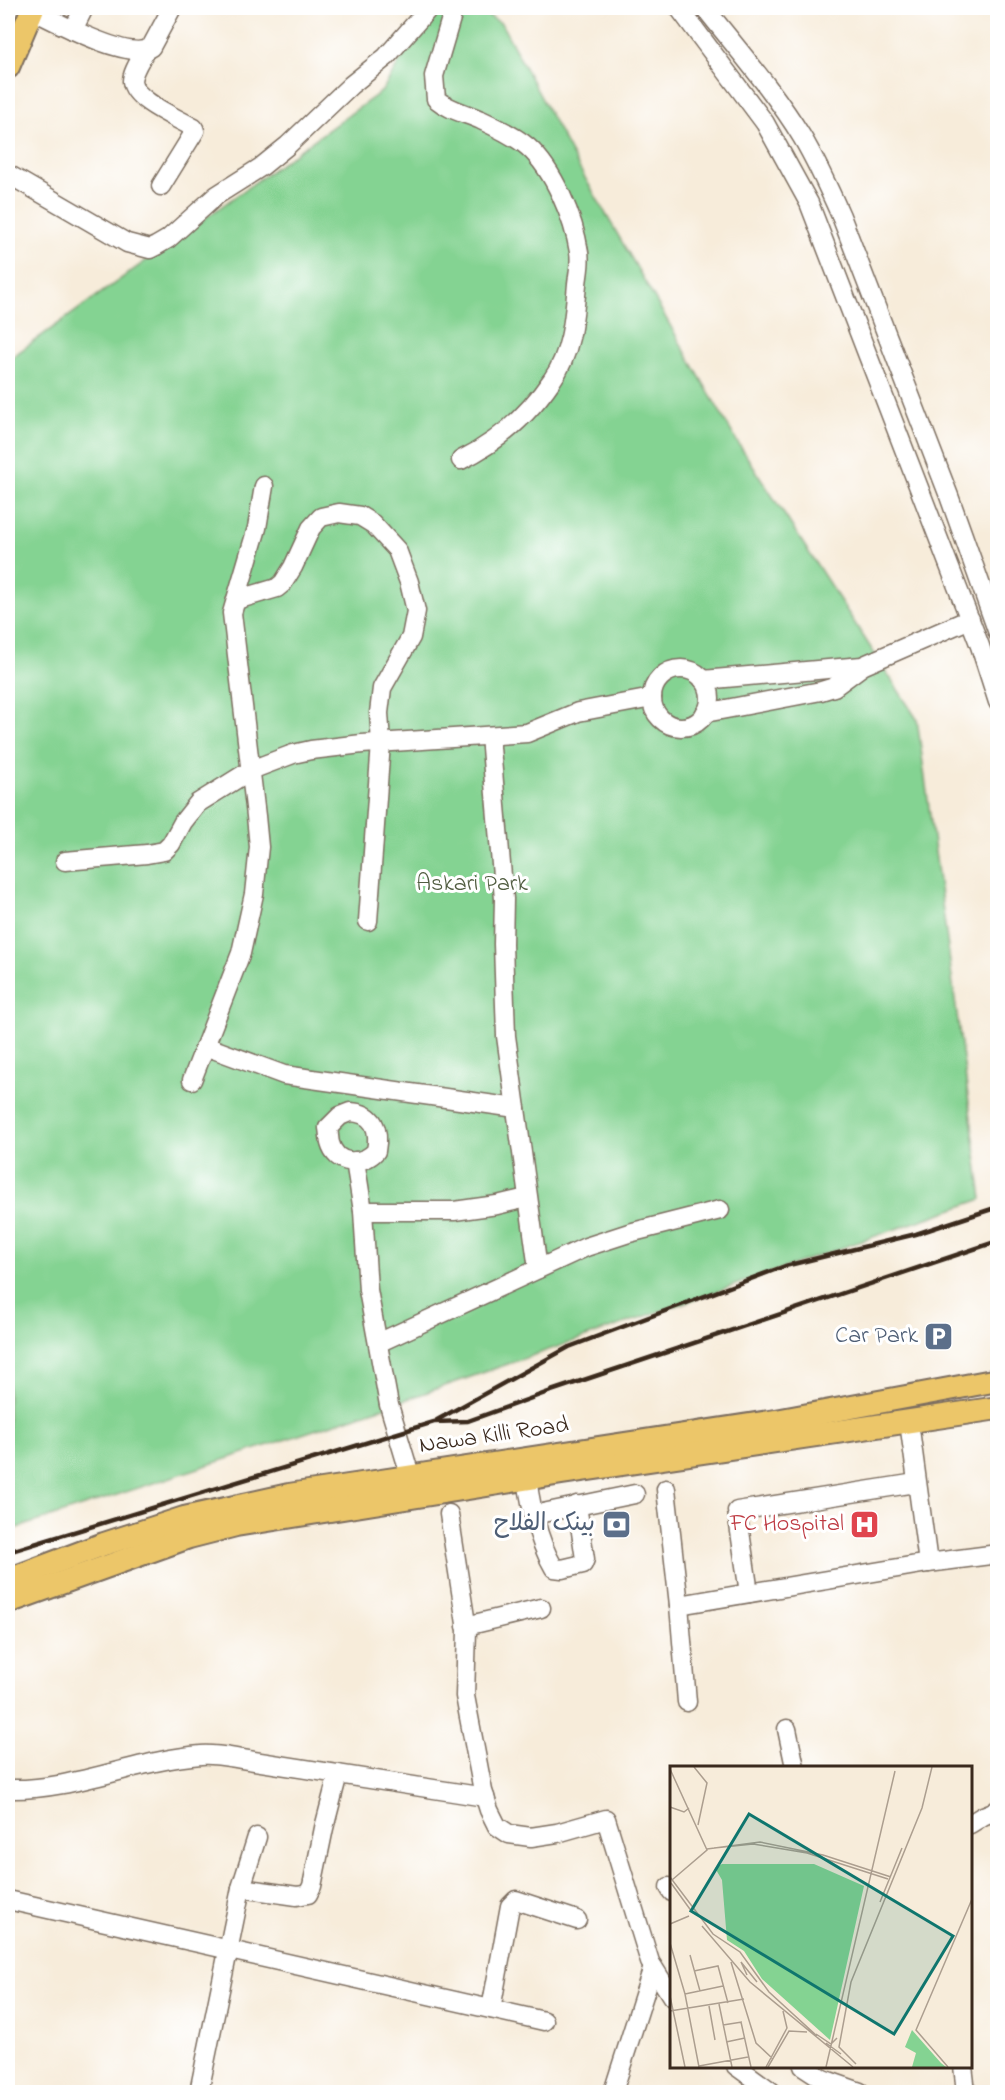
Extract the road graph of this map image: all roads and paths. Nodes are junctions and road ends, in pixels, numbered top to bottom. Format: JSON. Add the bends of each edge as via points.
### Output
{"nodes":[{"id":1,"x":84,"y":8,"type":"edge"},
{"id":2,"x":172,"y":8,"type":"edge"},
{"id":3,"x":429,"y":8,"type":"edge"},
{"id":4,"x":454,"y":8,"type":"edge"},
{"id":5,"x":679,"y":8,"type":"edge"},
{"id":6,"x":705,"y":8,"type":"edge"},
{"id":7,"x":32,"y":9,"type":"edge"},
{"id":8,"x":74,"y":30,"type":"junction"},
{"id":9,"x":145,"y":51,"type":"junction"},
{"id":10,"x":8,"y":67,"type":"edge"},
{"id":11,"x":8,"y":174,"type":"edge"},
{"id":12,"x":161,"y":186,"type":"dead end"},
{"id":13,"x":461,"y":460,"type":"dead end"},
{"id":14,"x":264,"y":486,"type":"dead end"},
{"id":15,"x":236,"y":600,"type":"junction"},
{"id":16,"x":970,"y":619,"type":"junction"},
{"id":17,"x":998,"y":633,"type":"edge"},
{"id":18,"x":862,"y":666,"type":"junction"},
{"id":19,"x":704,"y":680,"type":"junction"},
{"id":20,"x":652,"y":698,"type":"junction"},
{"id":21,"x":998,"y":702,"type":"edge"},
{"id":22,"x":705,"y":713,"type":"junction"},
{"id":23,"x":490,"y":736,"type":"junction"},
{"id":24,"x":381,"y":743,"type":"junction"},
{"id":25,"x":251,"y":770,"type":"junction"},
{"id":26,"x":65,"y":861,"type":"dead end"},
{"id":27,"x":368,"y":921,"type":"dead end"},
{"id":28,"x":205,"y":1046,"type":"junction"},
{"id":29,"x":192,"y":1080,"type":"dead end"},
{"id":30,"x":516,"y":1108,"type":"junction"},
{"id":31,"x":355,"y":1161,"type":"dead end"},
{"id":32,"x":528,"y":1198,"type":"junction"},
{"id":33,"x":720,"y":1210,"type":"dead end"},
{"id":34,"x":363,"y":1211,"type":"junction"},
{"id":35,"x":538,"y":1269,"type":"junction"},
{"id":36,"x":378,"y":1343,"type":"junction"},
{"id":37,"x":998,"y":1380,"type":"edge"},
{"id":38,"x":998,"y":1408,"type":"edge"},
{"id":39,"x":909,"y":1422,"type":"junction"},
{"id":40,"x":410,"y":1475,"type":"junction"},
{"id":41,"x":527,"y":1478,"type":"junction"},
{"id":42,"x":916,"y":1483,"type":"junction"},
{"id":43,"x":666,"y":1489,"type":"dead end"},
{"id":44,"x":635,"y":1494,"type":"dead end"},
{"id":45,"x":577,"y":1505,"type":"junction"},
{"id":46,"x":448,"y":1514,"type":"dead end"},
{"id":47,"x":533,"y":1515,"type":"junction"},
{"id":48,"x":998,"y":1554,"type":"edge"},
{"id":49,"x":928,"y":1563,"type":"junction"},
{"id":50,"x":8,"y":1580,"type":"edge"},
{"id":51,"x":749,"y":1593,"type":"junction"},
{"id":52,"x":8,"y":1602,"type":"edge"},
{"id":53,"x":679,"y":1605,"type":"junction"},
{"id":54,"x":541,"y":1608,"type":"dead end"},
{"id":55,"x":466,"y":1626,"type":"junction"},
{"id":56,"x":687,"y":1702,"type":"dead end"},
{"id":57,"x":787,"y":1729,"type":"dead end"},
{"id":58,"x":795,"y":1766,"type":"edge"},
{"id":59,"x":338,"y":1774,"type":"junction"},
{"id":60,"x":8,"y":1789,"type":"edge"},
{"id":61,"x":485,"y":1797,"type":"junction"},
{"id":62,"x":998,"y":1810,"type":"edge"},
{"id":63,"x":972,"y":1823,"type":"edge"},
{"id":64,"x":257,"y":1837,"type":"dead end"},
{"id":65,"x":241,"y":1888,"type":"junction"},
{"id":66,"x":8,"y":1900,"type":"edge"},
{"id":67,"x":577,"y":1920,"type":"dead end"},
{"id":68,"x":228,"y":1950,"type":"junction"},
{"id":69,"x":653,"y":1967,"type":"junction"},
{"id":70,"x":670,"y":1994,"type":"edge"},
{"id":71,"x":491,"y":2009,"type":"junction"},
{"id":72,"x":544,"y":2021,"type":"dead end"},
{"id":73,"x":737,"y":2067,"type":"edge"},
{"id":74,"x":805,"y":2067,"type":"edge"},
{"id":75,"x":963,"y":2067,"type":"edge"},
{"id":76,"x":199,"y":2092,"type":"edge"},
{"id":77,"x":612,"y":2092,"type":"edge"},
{"id":78,"x":772,"y":2092,"type":"edge"},
{"id":79,"x":860,"y":2092,"type":"edge"},
{"id":80,"x":962,"y":2092,"type":"edge"}],
"edges":[{"from":1,"to":8,"type":"street"},
{"from":2,"to":9,"type":"street"},
{"from":3,"to":11,"type":"street","via":[[386,57],[287,146],[150,249],[127,243]]},
{"from":4,"to":13,"type":"street","via":[[434,76],[435,99],[529,148],[561,194],[580,255],[567,350],[554,379],[508,431]]},
{"from":5,"to":16,"type":"street","via":[[765,123],[809,203]]},
{"from":6,"to":17,"type":"street","via":[[779,102],[825,180],[945,484]]},
{"from":7,"to":8,"type":"street"},
{"from":7,"to":10,"type":"main road"},
{"from":8,"to":9,"type":"street","via":[[116,47]]},
{"from":9,"to":12,"type":"street","via":[[132,78],[134,88],[143,99],[195,131]]},
{"from":14,"to":15,"type":"street","via":[[257,528]]},
{"from":15,"to":24,"type":"street","via":[[284,583],[310,528],[321,516],[360,516],[374,524],[397,550],[417,611],[411,637],[382,688]]},
{"from":15,"to":25,"type":"street","via":[[232,627]]},
{"from":16,"to":18,"type":"street"},
{"from":16,"to":21,"type":"street"},
{"from":18,"to":19,"type":"street"},
{"from":18,"to":22,"type":"street","via":[[834,687],[821,691]]},
{"from":19,"to":20,"type":"street","via":[[681,669],[668,671],[658,680]]},
{"from":19,"to":22,"type":"street","via":[[709,692]]},
{"from":20,"to":22,"type":"street","via":[[658,716],[668,724],[693,724]]},
{"from":20,"to":23,"type":"street","via":[[578,712],[527,733]]},
{"from":23,"to":24,"type":"street"},
{"from":23,"to":30,"type":"street","via":[[504,899],[506,1036]]},
{"from":24,"to":25,"type":"street","via":[[311,750]]},
{"from":24,"to":27,"type":"street"},
{"from":25,"to":26,"type":"street","via":[[198,803],[164,851]]},
{"from":25,"to":28,"type":"street","via":[[259,847],[254,894],[241,953]]},
{"from":28,"to":29,"type":"street"},
{"from":28,"to":30,"type":"street","via":[[284,1074]]},
{"from":30,"to":32,"type":"street"},
{"from":31,"to":34,"type":"street"},
{"from":32,"to":34,"type":"street","via":[[454,1211]]},
{"from":32,"to":35,"type":"street"},
{"from":33,"to":35,"type":"street","via":[[629,1233]]},
{"from":34,"to":36,"type":"street","via":[[368,1290]]},
{"from":35,"to":36,"type":"street"},
{"from":36,"to":40,"type":"street","via":[[389,1406]]},
{"from":37,"to":40,"type":"main road","name":"Nawa Killi Road","via":[[776,1421]]},
{"from":38,"to":39,"type":"main road","name":"Nawa Killi Road"},
{"from":39,"to":41,"type":"main road","name":"Nawa Killi Road"},
{"from":39,"to":42,"type":"street"},
{"from":40,"to":50,"type":"main road","name":"Nawa Killi Road","via":[[184,1518]]},
{"from":41,"to":47,"type":"street"},
{"from":41,"to":52,"type":"main road","name":"Nawa Killi Road","via":[[214,1530]]},
{"from":42,"to":49,"type":"street"},
{"from":42,"to":51,"type":"street","via":[[737,1511]]},
{"from":43,"to":53,"type":"street"},
{"from":44,"to":45,"type":"street"},
{"from":45,"to":47,"type":"street"},
{"from":45,"to":47,"type":"street","via":[[585,1559],[583,1564],[562,1569],[554,1568],[549,1560]]},
{"from":46,"to":55,"type":"street"},
{"from":48,"to":49,"type":"street"},
{"from":49,"to":51,"type":"street"},
{"from":51,"to":53,"type":"street"},
{"from":53,"to":56,"type":"street"},
{"from":54,"to":55,"type":"street"},
{"from":55,"to":61,"type":"street","via":[[465,1696]]},
{"from":57,"to":58,"type":"street"},
{"from":59,"to":60,"type":"street","via":[[202,1755],[38,1789]]},
{"from":59,"to":61,"type":"street"},
{"from":59,"to":65,"type":"street","via":[[308,1894]]},
{"from":61,"to":69,"type":"street","via":[[497,1826],[509,1834],[548,1835],[606,1820]]},
{"from":62,"to":63,"type":"street"},
{"from":64,"to":65,"type":"street"},
{"from":65,"to":68,"type":"street"},
{"from":66,"to":68,"type":"street"},
{"from":67,"to":71,"type":"street","via":[[516,1900],[510,1906]]},
{"from":68,"to":71,"type":"street"},
{"from":68,"to":76,"type":"street"},
{"from":69,"to":70,"type":"street"},
{"from":69,"to":77,"type":"street"},
{"from":71,"to":72,"type":"street"},
{"from":73,"to":78,"type":"street"},
{"from":74,"to":79,"type":"street","via":[[823,2079]]},
{"from":75,"to":80,"type":"street"}]}
